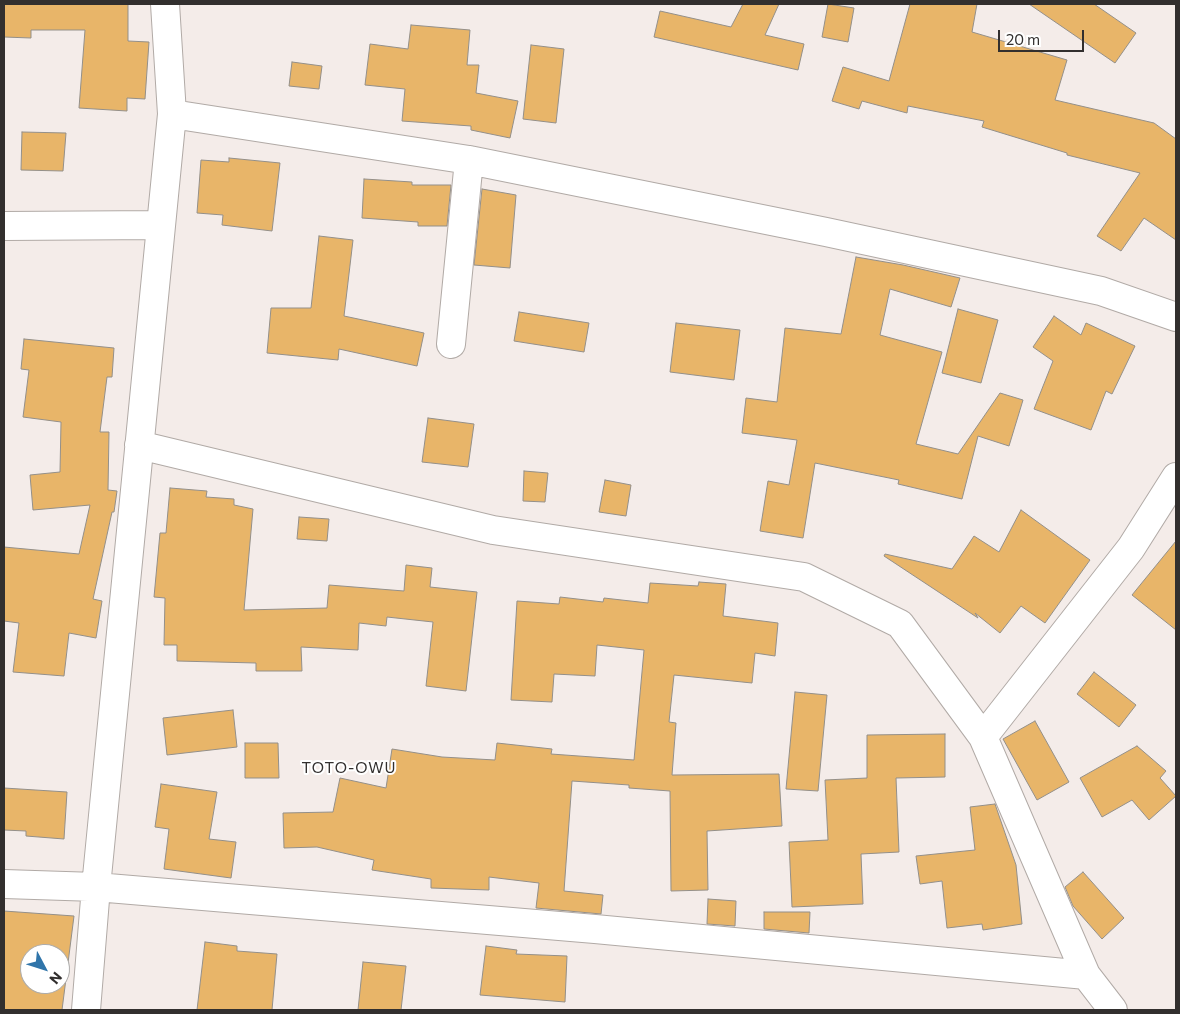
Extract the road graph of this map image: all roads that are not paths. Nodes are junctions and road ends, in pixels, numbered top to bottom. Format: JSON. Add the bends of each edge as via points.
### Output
{"nodes":[{"id":1,"x":165,"y":4,"type":"edge"},
{"id":2,"x":172,"y":114,"type":"junction"},
{"id":3,"x":469,"y":160,"type":"junction"},
{"id":4,"x":161,"y":225,"type":"junction"},
{"id":5,"x":4,"y":226,"type":"edge"},
{"id":6,"x":1176,"y":317,"type":"edge"},
{"id":7,"x":451,"y":344,"type":"dead end"},
{"id":8,"x":139,"y":445,"type":"junction"},
{"id":9,"x":1176,"y":477,"type":"edge"},
{"id":10,"x":983,"y":737,"type":"junction"},
{"id":11,"x":4,"y":884,"type":"edge"},
{"id":12,"x":96,"y":887,"type":"junction"},
{"id":13,"x":1086,"y":975,"type":"junction"},
{"id":14,"x":86,"y":1010,"type":"edge"},
{"id":15,"x":1113,"y":1010,"type":"edge"}],
"edges":[{"from":1,"to":2,"type":"street"},
{"from":2,"to":3,"type":"street"},
{"from":2,"to":4,"type":"street"},
{"from":3,"to":6,"type":"street","via":[[1101,291]]},
{"from":3,"to":7,"type":"street"},
{"from":4,"to":5,"type":"street"},
{"from":4,"to":8,"type":"street"},
{"from":8,"to":10,"type":"street","via":[[493,530],[804,577],[900,624]]},
{"from":8,"to":12,"type":"street"},
{"from":9,"to":10,"type":"street","via":[[1131,548]]},
{"from":10,"to":13,"type":"street"},
{"from":11,"to":12,"type":"street"},
{"from":12,"to":13,"type":"street"},
{"from":12,"to":14,"type":"street"},
{"from":13,"to":15,"type":"street"}]}
